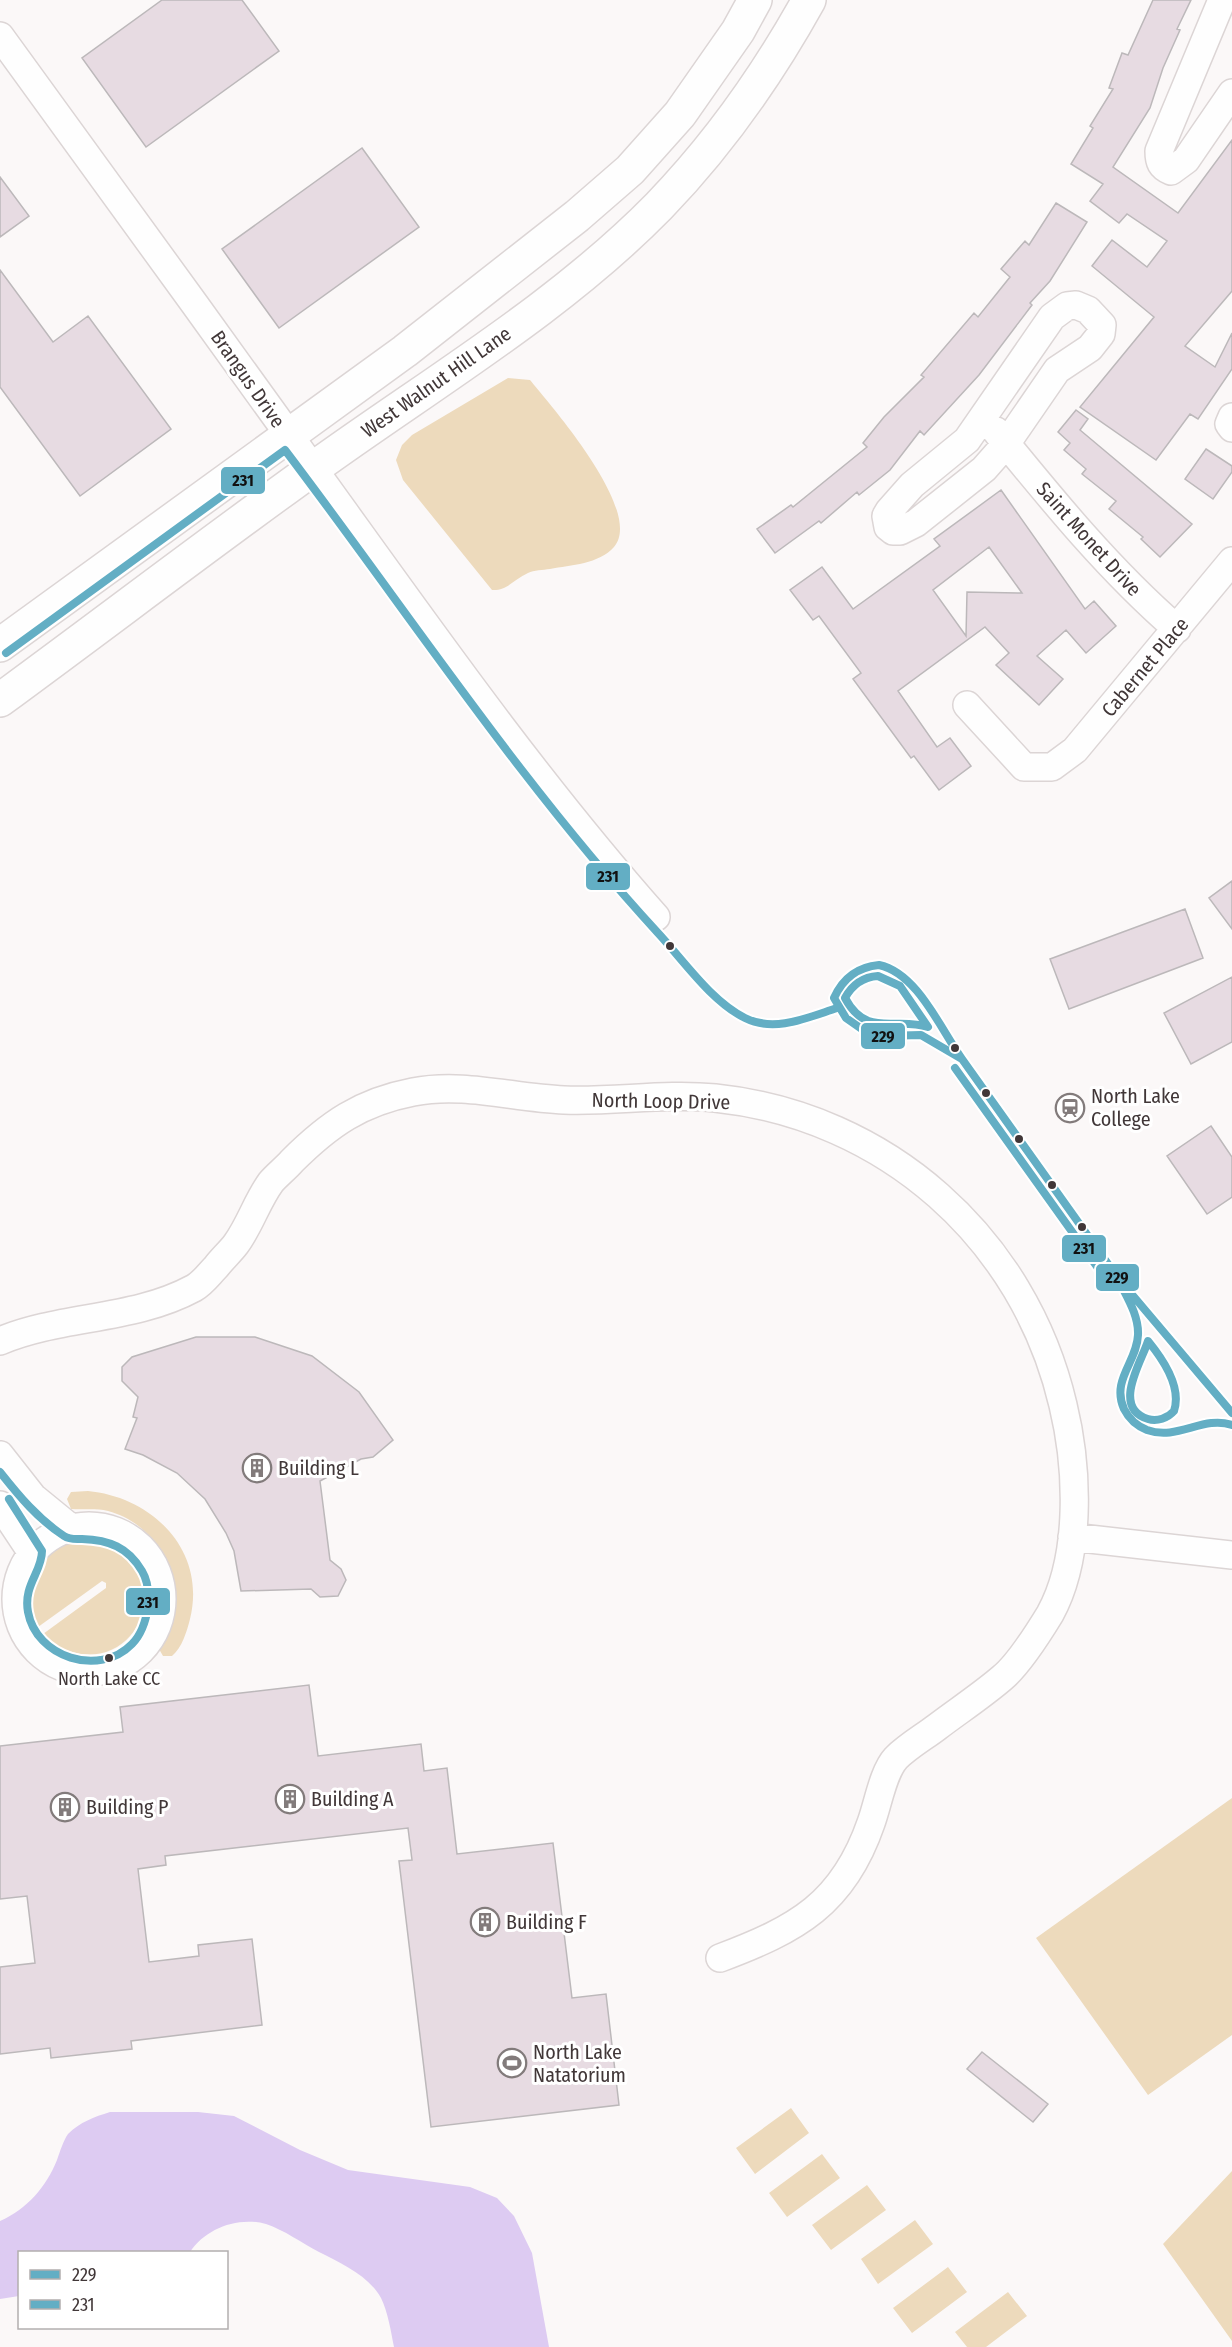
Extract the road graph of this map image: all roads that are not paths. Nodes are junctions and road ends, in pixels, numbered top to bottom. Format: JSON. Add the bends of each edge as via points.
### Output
{"nodes":[{"id":1,"x":754,"y":0,"type":"edge"},
{"id":2,"x":808,"y":0,"type":"edge"},
{"id":3,"x":1222,"y":0,"type":"edge"},
{"id":4,"x":0,"y":36,"type":"edge"},
{"id":5,"x":1232,"y":93,"type":"edge"},
{"id":6,"x":680,"y":114,"type":"junction"},
{"id":7,"x":714,"y":141,"type":"junction"},
{"id":8,"x":984,"y":417,"type":"junction"},
{"id":9,"x":1232,"y":417,"type":"edge"},
{"id":10,"x":1232,"y":428,"type":"edge"},
{"id":11,"x":287,"y":435,"type":"junction"},
{"id":12,"x":1006,"y":444,"type":"junction"},
{"id":13,"x":313,"y":468,"type":"junction"},
{"id":14,"x":1232,"y":561,"type":"edge"},
{"id":15,"x":1178,"y":629,"type":"junction"},
{"id":16,"x":0,"y":645,"type":"edge"},
{"id":17,"x":0,"y":700,"type":"edge"},
{"id":18,"x":967,"y":705,"type":"dead end"},
{"id":19,"x":656,"y":917,"type":"dead end"},
{"id":20,"x":0,"y":1341,"type":"edge"},
{"id":21,"x":0,"y":1455,"type":"edge"},
{"id":22,"x":0,"y":1505,"type":"edge"},
{"id":23,"x":70,"y":1528,"type":"junction"},
{"id":24,"x":1072,"y":1537,"type":"junction"},
{"id":25,"x":32,"y":1552,"type":"junction"},
{"id":26,"x":1232,"y":1555,"type":"edge"},
{"id":27,"x":720,"y":1958,"type":"dead end"}],
"edges":[{"from":1,"to":6,"type":"main road","via":[[738,31]]},
{"from":2,"to":7,"type":"main road","name":"West Walnut Hill Lane","via":[[778,57]]},
{"from":3,"to":5,"type":"street","via":[[1159,152],[1159,162],[1165,168],[1179,168]]},
{"from":4,"to":11,"type":"street","name":"Brangus Drive","via":[[125,204]]},
{"from":6,"to":7,"type":"main road"},
{"from":6,"to":11,"type":"main road","via":[[630,170],[516,266]]},
{"from":7,"to":13,"type":"main road","name":"West Walnut Hill Lane","via":[[660,205],[601,260],[525,319]]},
{"from":8,"to":12,"type":"street","name":"Saint Monet Drive"},
{"from":8,"to":12,"type":"street","via":[[967,440],[912,485],[889,511],[888,527],[900,531],[916,523],[962,489]]},
{"from":8,"to":12,"type":"street","via":[[1052,317],[1066,306],[1076,305],[1098,320],[1101,334],[1090,348],[1057,370]]},
{"from":9,"to":10,"type":"street"},
{"from":11,"to":13,"type":"street","name":"Brangus Drive"},
{"from":11,"to":16,"type":"main road"},
{"from":12,"to":15,"type":"street","name":"Saint Monet Drive","via":[[1132,590]]},
{"from":13,"to":17,"type":"main road","name":"West Walnut Hill Lane"},
{"from":13,"to":19,"type":"street","name":"Brangus Drive","via":[[532,769]]},
{"from":14,"to":15,"type":"street","name":"Cabernet Place"},
{"from":15,"to":18,"type":"street","name":"Cabernet Place","via":[[1075,750],[1052,767],[1024,766]]},
{"from":20,"to":24,"type":"street","name":"North Loop Drive","via":[[20,1333],[132,1312],[199,1286],[237,1243],[272,1181],[322,1131],[361,1107],[409,1092],[446,1087],[560,1100],[684,1097],[758,1104],[871,1145],[915,1174],[996,1256],[1039,1332],[1058,1383],[1071,1439]]},
{"from":21,"to":23,"type":"street","via":[[33,1497]]},
{"from":22,"to":25,"type":"street"},
{"from":23,"to":25,"type":"street","via":[[49,1537]]},
{"from":23,"to":25,"type":"street","via":[[95,1526],[119,1533],[139,1547],[154,1567],[161,1590],[160,1615],[151,1637],[136,1656],[115,1668],[92,1672],[68,1670],[38,1652],[23,1632],[15,1598],[20,1574]]},
{"from":24,"to":26,"type":"street"},
{"from":24,"to":27,"type":"street","name":"North Loop Drive","via":[[1051,1612],[1006,1675],[892,1761],[861,1853],[830,1899],[782,1934]]}]}
